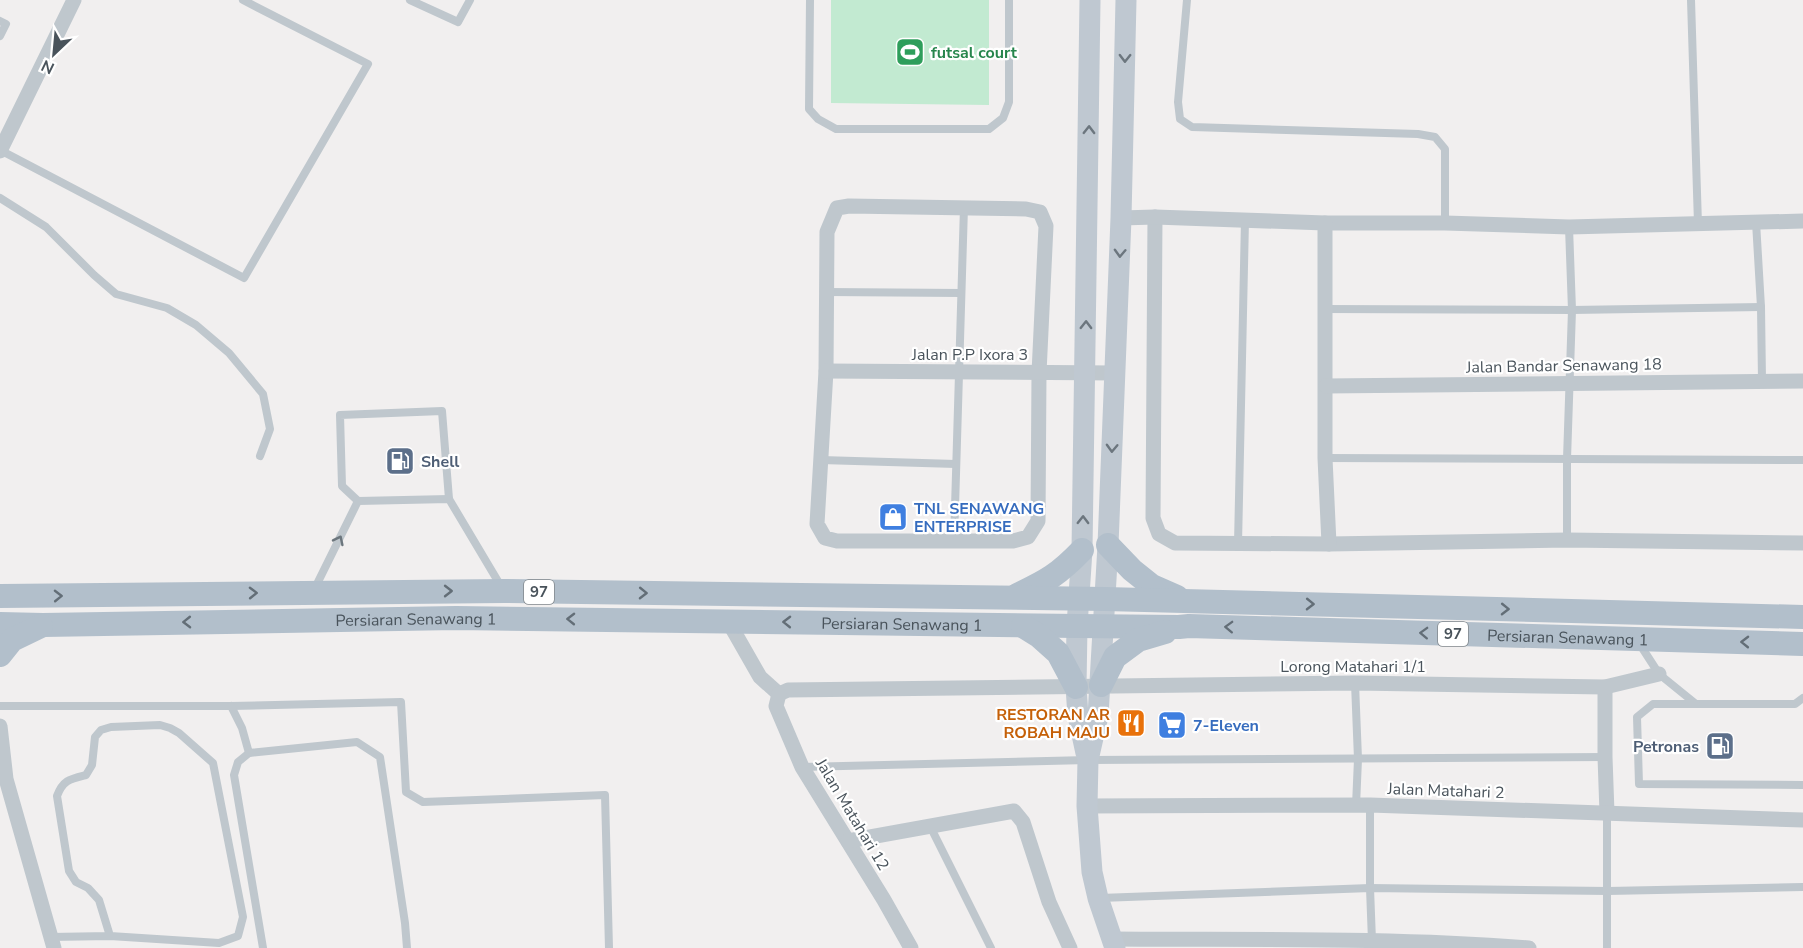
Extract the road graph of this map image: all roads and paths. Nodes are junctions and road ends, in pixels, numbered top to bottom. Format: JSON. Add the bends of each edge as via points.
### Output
{"nodes":[{"id":1,"x":74,"y":0,"type":"edge"},
{"id":2,"x":243,"y":0,"type":"edge"},
{"id":3,"x":410,"y":0,"type":"edge"},
{"id":4,"x":470,"y":0,"type":"edge"},
{"id":5,"x":810,"y":0,"type":"edge"},
{"id":6,"x":1010,"y":0,"type":"edge"},
{"id":7,"x":1090,"y":0,"type":"edge"},
{"id":8,"x":1126,"y":0,"type":"edge"},
{"id":9,"x":1187,"y":0,"type":"edge"},
{"id":10,"x":1690,"y":0,"type":"edge"},
{"id":11,"x":0,"y":21,"type":"edge"},
{"id":12,"x":0,"y":36,"type":"edge"},
{"id":13,"x":0,"y":151,"type":"edge"},
{"id":14,"x":0,"y":198,"type":"edge"},
{"id":15,"x":964,"y":207,"type":"junction"},
{"id":16,"x":1155,"y":217,"type":"junction"},
{"id":17,"x":1121,"y":218,"type":"junction"},
{"id":18,"x":1245,"y":220,"type":"junction"},
{"id":19,"x":1803,"y":221,"type":"edge"},
{"id":20,"x":1756,"y":222,"type":"junction"},
{"id":21,"x":1325,"y":223,"type":"junction"},
{"id":22,"x":1445,"y":223,"type":"junction"},
{"id":23,"x":1698,"y":224,"type":"junction"},
{"id":24,"x":1569,"y":227,"type":"junction"},
{"id":25,"x":827,"y":292,"type":"junction"},
{"id":26,"x":961,"y":293,"type":"junction"},
{"id":27,"x":1761,"y":307,"type":"junction"},
{"id":28,"x":1325,"y":309,"type":"junction"},
{"id":29,"x":1572,"y":310,"type":"junction"},
{"id":30,"x":826,"y":371,"type":"junction"},
{"id":31,"x":959,"y":372,"type":"junction"},
{"id":32,"x":1039,"y":373,"type":"junction"},
{"id":33,"x":1086,"y":373,"type":"junction"},
{"id":34,"x":1115,"y":373,"type":"junction"},
{"id":35,"x":1762,"y":381,"type":"junction"},
{"id":36,"x":1803,"y":381,"type":"edge"},
{"id":37,"x":1569,"y":383,"type":"junction"},
{"id":38,"x":1326,"y":386,"type":"junction"},
{"id":39,"x":260,"y":456,"type":"dead end"},
{"id":40,"x":1325,"y":458,"type":"junction"},
{"id":41,"x":1567,"y":459,"type":"junction"},
{"id":42,"x":821,"y":460,"type":"junction"},
{"id":43,"x":1803,"y":460,"type":"edge"},
{"id":44,"x":956,"y":464,"type":"junction"},
{"id":45,"x":449,"y":499,"type":"junction"},
{"id":46,"x":358,"y":501,"type":"junction"},
{"id":47,"x":1567,"y":540,"type":"junction"},
{"id":48,"x":954,"y":541,"type":"junction"},
{"id":49,"x":1803,"y":543,"type":"edge"},
{"id":50,"x":1238,"y":544,"type":"junction"},
{"id":51,"x":1329,"y":544,"type":"junction"},
{"id":52,"x":1108,"y":545,"type":"junction"},
{"id":53,"x":1082,"y":550,"type":"junction"},
{"id":54,"x":0,"y":580,"type":"edge"},
{"id":55,"x":504,"y":591,"type":"junction"},
{"id":56,"x":314,"y":592,"type":"junction"},
{"id":57,"x":0,"y":596,"type":"edge"},
{"id":58,"x":31,"y":596,"type":"junction"},
{"id":59,"x":1009,"y":598,"type":"junction"},
{"id":60,"x":1078,"y":599,"type":"junction"},
{"id":61,"x":1104,"y":600,"type":"junction"},
{"id":62,"x":1187,"y":601,"type":"junction"},
{"id":63,"x":1803,"y":616,"type":"edge"},
{"id":64,"x":728,"y":621,"type":"junction"},
{"id":65,"x":0,"y":624,"type":"edge"},
{"id":66,"x":43,"y":625,"type":"junction"},
{"id":67,"x":1103,"y":625,"type":"junction"},
{"id":68,"x":1023,"y":626,"type":"junction"},
{"id":69,"x":1077,"y":626,"type":"junction"},
{"id":70,"x":1179,"y":627,"type":"junction"},
{"id":71,"x":1636,"y":639,"type":"junction"},
{"id":72,"x":1803,"y":644,"type":"edge"},
{"id":73,"x":0,"y":655,"type":"edge"},
{"id":74,"x":1659,"y":674,"type":"junction"},
{"id":75,"x":1355,"y":683,"type":"junction"},
{"id":76,"x":1101,"y":685,"type":"junction"},
{"id":77,"x":1076,"y":687,"type":"junction"},
{"id":78,"x":1605,"y":687,"type":"junction"},
{"id":79,"x":779,"y":694,"type":"junction"},
{"id":80,"x":1803,"y":698,"type":"edge"},
{"id":81,"x":1696,"y":704,"type":"junction"},
{"id":82,"x":231,"y":705,"type":"junction"},
{"id":83,"x":0,"y":706,"type":"edge"},
{"id":84,"x":0,"y":726,"type":"edge"},
{"id":85,"x":249,"y":753,"type":"junction"},
{"id":86,"x":1605,"y":757,"type":"junction"},
{"id":87,"x":1358,"y":759,"type":"junction"},
{"id":88,"x":1088,"y":760,"type":"junction"},
{"id":89,"x":802,"y":767,"type":"junction"},
{"id":90,"x":1803,"y":785,"type":"edge"},
{"id":91,"x":1087,"y":806,"type":"junction"},
{"id":92,"x":1363,"y":806,"type":"junction"},
{"id":93,"x":1607,"y":813,"type":"junction"},
{"id":94,"x":1803,"y":820,"type":"edge"},
{"id":95,"x":930,"y":826,"type":"junction"},
{"id":96,"x":848,"y":841,"type":"junction"},
{"id":97,"x":1803,"y":887,"type":"edge"},
{"id":98,"x":1370,"y":888,"type":"junction"},
{"id":99,"x":1608,"y":891,"type":"junction"},
{"id":100,"x":1098,"y":898,"type":"junction"},
{"id":101,"x":110,"y":936,"type":"junction"},
{"id":102,"x":1372,"y":940,"type":"junction"},
{"id":103,"x":52,"y":943,"type":"edge"},
{"id":104,"x":1114,"y":945,"type":"edge"},
{"id":105,"x":1403,"y":945,"type":"edge"},
{"id":106,"x":1479,"y":946,"type":"edge"},
{"id":107,"x":263,"y":948,"type":"edge"},
{"id":108,"x":407,"y":948,"type":"edge"},
{"id":109,"x":609,"y":948,"type":"edge"},
{"id":110,"x":910,"y":948,"type":"edge"},
{"id":111,"x":992,"y":948,"type":"edge"},
{"id":112,"x":1070,"y":948,"type":"edge"},
{"id":113,"x":1529,"y":948,"type":"edge"},
{"id":114,"x":1607,"y":948,"type":"edge"}],
"edges":[{"from":1,"to":13,"type":"street"},
{"from":2,"to":13,"type":"lane","via":[[368,64],[244,279]]},
{"from":3,"to":4,"type":"lane","via":[[458,22]]},
{"from":5,"to":6,"type":"lane","via":[[809,109],[818,119],[836,129],[989,129],[1003,118],[1009,102]]},
{"from":33,"to":7,"type":"street","one_way":true},
{"from":8,"to":17,"type":"street","one_way":true},
{"from":9,"to":22,"type":"lane","via":[[1180,119],[1192,127],[1435,137],[1445,148]]},
{"from":10,"to":23,"type":"lane"},
{"from":11,"to":12,"type":"lane","via":[[6,24]]},
{"from":14,"to":39,"type":"lane","via":[[46,227],[116,294],[168,308],[229,353],[263,394],[270,429]]},
{"from":15,"to":25,"type":"street","via":[[837,208],[827,232]]},
{"from":15,"to":26,"type":"lane"},
{"from":15,"to":32,"type":"street","via":[[1040,212],[1046,226]]},
{"from":16,"to":17,"type":"street"},
{"from":16,"to":18,"type":"street"},
{"from":16,"to":50,"type":"street","via":[[1153,518],[1159,534],[1174,543]]},
{"from":17,"to":34,"type":"street","one_way":true},
{"from":18,"to":21,"type":"street"},
{"from":18,"to":50,"type":"lane"},
{"from":19,"to":20,"type":"street"},
{"from":20,"to":23,"type":"street"},
{"from":20,"to":27,"type":"lane"},
{"from":21,"to":22,"type":"street"},
{"from":21,"to":28,"type":"street"},
{"from":22,"to":24,"type":"street"},
{"from":23,"to":24,"type":"street"},
{"from":24,"to":29,"type":"lane"},
{"from":25,"to":26,"type":"lane"},
{"from":25,"to":30,"type":"street"},
{"from":26,"to":31,"type":"lane"},
{"from":27,"to":29,"type":"lane"},
{"from":27,"to":35,"type":"lane"},
{"from":28,"to":29,"type":"lane"},
{"from":28,"to":38,"type":"street"},
{"from":29,"to":37,"type":"lane"},
{"from":30,"to":31,"type":"street","name":"Jalan P.P Ixora 3"},
{"from":30,"to":42,"type":"street"},
{"from":31,"to":32,"type":"street","name":"Jalan P.P Ixora 3"},
{"from":31,"to":44,"type":"lane"},
{"from":32,"to":33,"type":"street","name":"Jalan P.P Ixora 3"},
{"from":32,"to":48,"type":"street","via":[[1038,521],[1028,537],[1013,541]]},
{"from":33,"to":34,"type":"street","name":"Jalan P.P Ixora 3"},
{"from":53,"to":33,"type":"street","one_way":true},
{"from":34,"to":52,"type":"street","one_way":true},
{"from":35,"to":36,"type":"street","name":"Jalan Bandar Senawang 18"},
{"from":35,"to":37,"type":"street","name":"Jalan Bandar Senawang 18"},
{"from":37,"to":38,"type":"street","name":"Jalan Bandar Senawang 18"},
{"from":37,"to":41,"type":"lane"},
{"from":38,"to":40,"type":"street"},
{"from":40,"to":41,"type":"lane"},
{"from":40,"to":51,"type":"street"},
{"from":41,"to":43,"type":"lane"},
{"from":41,"to":47,"type":"lane"},
{"from":42,"to":44,"type":"lane"},
{"from":42,"to":48,"type":"street","via":[[817,524],[825,538]]},
{"from":44,"to":48,"type":"lane"},
{"from":45,"to":46,"type":"lane"},
{"from":45,"to":46,"type":"lane","via":[[442,411],[340,415],[342,486]]},
{"from":45,"to":55,"type":"lane"},
{"from":56,"to":46,"type":"lane","one_way":true},
{"from":47,"to":49,"type":"street"},
{"from":47,"to":51,"type":"street"},
{"from":50,"to":51,"type":"street"},
{"from":52,"to":61,"type":"street"},
{"from":52,"to":62,"type":"main road","via":[[1152,586]]},
{"from":53,"to":59,"type":"main road","via":[[1045,582]]},
{"from":53,"to":60,"type":"street"},
{"from":54,"to":58,"type":"main road"},
{"from":56,"to":55,"type":"main road","name":"Persiaran Senawang 1","number":"97","one_way":true},
{"from":55,"to":59,"type":"main road","name":"Persiaran Senawang 1","number":"97","one_way":true},
{"from":58,"to":56,"type":"main road","name":"Persiaran Senawang 1","number":"97","one_way":true},
{"from":57,"to":58,"type":"main road","name":"Persiaran Senawang 1","number":"97"},
{"from":59,"to":60,"type":"main road","name":"Persiaran Senawang 1","number":"97"},
{"from":60,"to":61,"type":"main road","name":"Persiaran Senawang 1","number":"97"},
{"from":60,"to":69,"type":"street"},
{"from":61,"to":62,"type":"main road","name":"Persiaran Senawang 1","number":"97"},
{"from":61,"to":67,"type":"street"},
{"from":62,"to":63,"type":"main road","name":"Persiaran Senawang 1","number":"97","one_way":true},
{"from":64,"to":66,"type":"main road","name":"Persiaran Senawang 1","number":"97","one_way":true,"via":[[456,618]]},
{"from":68,"to":64,"type":"main road","name":"Persiaran Senawang 1","number":"97","one_way":true},
{"from":64,"to":79,"type":"street","via":[[760,677]]},
{"from":65,"to":66,"type":"main road","name":"Persiaran Senawang 1","number":"97"},
{"from":66,"to":73,"type":"main road","via":[[12,640]]},
{"from":67,"to":69,"type":"main road","name":"Persiaran Senawang 1","number":"97"},
{"from":67,"to":70,"type":"main road","name":"Persiaran Senawang 1","number":"97"},
{"from":67,"to":76,"type":"street"},
{"from":68,"to":69,"type":"main road","name":"Persiaran Senawang 1","number":"97"},
{"from":68,"to":77,"type":"main road","via":[[1058,653]]},
{"from":69,"to":77,"type":"street"},
{"from":71,"to":70,"type":"main road","name":"Persiaran Senawang 1","number":"97","one_way":true},
{"from":70,"to":76,"type":"main road","via":[[1138,640],[1115,657]]},
{"from":72,"to":71,"type":"main road","name":"Persiaran Senawang 1","number":"97","one_way":true},
{"from":71,"to":74,"type":"lane"},
{"from":74,"to":78,"type":"street","name":"Lorong Matahari 1/1"},
{"from":74,"to":81,"type":"lane"},
{"from":75,"to":76,"type":"street","name":"Lorong Matahari 1/1"},
{"from":75,"to":78,"type":"street","name":"Lorong Matahari 1/1"},
{"from":75,"to":87,"type":"lane"},
{"from":76,"to":77,"type":"street","name":"Lorong Matahari 1/1"},
{"from":76,"to":88,"type":"street"},
{"from":77,"to":79,"type":"street","name":"Lorong Matahari 1/1","via":[[788,690]]},
{"from":77,"to":88,"type":"street"},
{"from":78,"to":86,"type":"street"},
{"from":79,"to":89,"type":"street","name":"Jalan Matahari 12","via":[[776,706]]},
{"from":80,"to":81,"type":"lane","via":[[1795,704]]},
{"from":81,"to":90,"type":"lane","via":[[1653,704],[1637,717],[1639,784]]},
{"from":82,"to":83,"type":"lane"},
{"from":82,"to":85,"type":"lane"},
{"from":82,"to":109,"type":"lane","via":[[401,702],[406,792],[423,802],[605,795]]},
{"from":84,"to":103,"type":"street","via":[[6,779]]},
{"from":85,"to":107,"type":"lane","via":[[238,762],[234,775]]},
{"from":85,"to":108,"type":"lane","via":[[357,742],[380,757]]},
{"from":86,"to":87,"type":"lane"},
{"from":86,"to":93,"type":"street"},
{"from":87,"to":88,"type":"lane"},
{"from":87,"to":92,"type":"lane"},
{"from":88,"to":89,"type":"lane"},
{"from":88,"to":91,"type":"street"},
{"from":89,"to":96,"type":"street","name":"Jalan Matahari 12"},
{"from":91,"to":92,"type":"street","name":"Jalan Matahari 2"},
{"from":91,"to":100,"type":"street"},
{"from":92,"to":93,"type":"street","name":"Jalan Matahari 2"},
{"from":92,"to":98,"type":"lane"},
{"from":93,"to":94,"type":"street","name":"Jalan Matahari 2"},
{"from":93,"to":99,"type":"lane"},
{"from":95,"to":96,"type":"street"},
{"from":95,"to":111,"type":"lane"},
{"from":95,"to":112,"type":"street","via":[[1014,811],[1023,822],[1049,902]]},
{"from":96,"to":110,"type":"street","name":"Jalan Matahari 12"},
{"from":97,"to":99,"type":"lane"},
{"from":98,"to":99,"type":"lane"},
{"from":98,"to":100,"type":"lane"},
{"from":98,"to":102,"type":"lane"},
{"from":99,"to":114,"type":"lane"},
{"from":100,"to":104,"type":"street"},
{"from":101,"to":101,"type":"lane","via":[[99,900],[76,882],[69,871],[57,796],[62,784],[86,775],[92,765],[95,737],[101,730],[160,725],[179,733],[213,763],[243,917],[238,936],[219,943]]},
{"from":101,"to":103,"type":"lane"},
{"from":102,"to":104,"type":"street"},
{"from":102,"to":105,"type":"street"},
{"from":105,"to":106,"type":"street"},
{"from":106,"to":113,"type":"street"}]}
